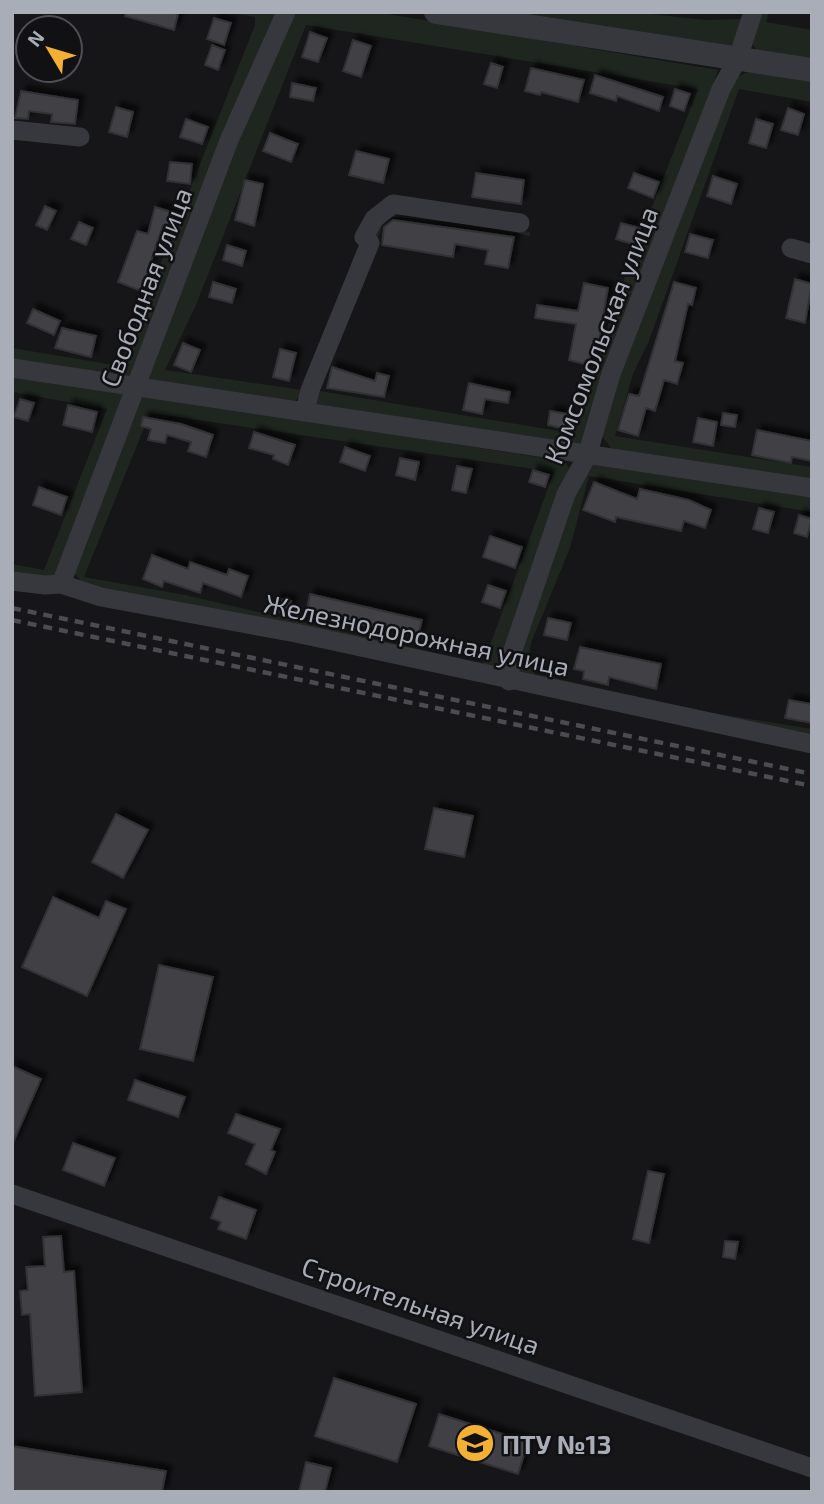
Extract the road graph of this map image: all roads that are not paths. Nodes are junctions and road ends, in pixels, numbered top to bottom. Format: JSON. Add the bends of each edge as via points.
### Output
{"nodes":[{"id":1,"x":286,"y":12,"type":"edge"},
{"id":2,"x":436,"y":12,"type":"edge"},
{"id":3,"x":753,"y":12,"type":"edge"},
{"id":4,"x":738,"y":58,"type":"junction"},
{"id":5,"x":812,"y":70,"type":"edge"},
{"id":6,"x":12,"y":130,"type":"edge"},
{"id":7,"x":80,"y":137,"type":"dead end"},
{"id":8,"x":520,"y":223,"type":"dead end"},
{"id":9,"x":791,"y":248,"type":"dead end"},
{"id":10,"x":812,"y":254,"type":"edge"},
{"id":11,"x":12,"y":368,"type":"edge"},
{"id":12,"x":135,"y":388,"type":"junction"},
{"id":13,"x":304,"y":411,"type":"junction"},
{"id":14,"x":587,"y":456,"type":"junction"},
{"id":15,"x":812,"y":488,"type":"edge"},
{"id":16,"x":12,"y":581,"type":"edge"},
{"id":17,"x":61,"y":584,"type":"junction"},
{"id":18,"x":509,"y":681,"type":"junction"},
{"id":19,"x":812,"y":744,"type":"edge"},
{"id":20,"x":12,"y":1194,"type":"edge"},
{"id":21,"x":812,"y":1468,"type":"edge"}],
"edges":[{"from":1,"to":12,"type":"street","name":"Свободная улица","via":[[230,138]]},
{"from":2,"to":4,"type":"street"},
{"from":3,"to":4,"type":"street","name":"Комсомольская улица"},
{"from":4,"to":5,"type":"street"},
{"from":4,"to":14,"type":"street","name":"Комсомольская улица","via":[[721,89],[611,373]]},
{"from":6,"to":7,"type":"street"},
{"from":8,"to":13,"type":"street","via":[[393,204],[381,211],[364,237],[370,243]]},
{"from":9,"to":10,"type":"street"},
{"from":11,"to":12,"type":"street"},
{"from":12,"to":13,"type":"street"},
{"from":12,"to":17,"type":"street","name":"Свободная улица"},
{"from":13,"to":14,"type":"street"},
{"from":14,"to":15,"type":"street"},
{"from":14,"to":18,"type":"street","name":"Комсомольская улица","via":[[562,507],[512,653]]},
{"from":16,"to":17,"type":"street","name":"Железнодорожная улица"},
{"from":17,"to":18,"type":"street","name":"Железнодорожная улица","via":[[101,597],[296,633]]},
{"from":18,"to":19,"type":"street","name":"Железнодорожная улица"},
{"from":20,"to":21,"type":"street","name":"Строительная улица"}]}
